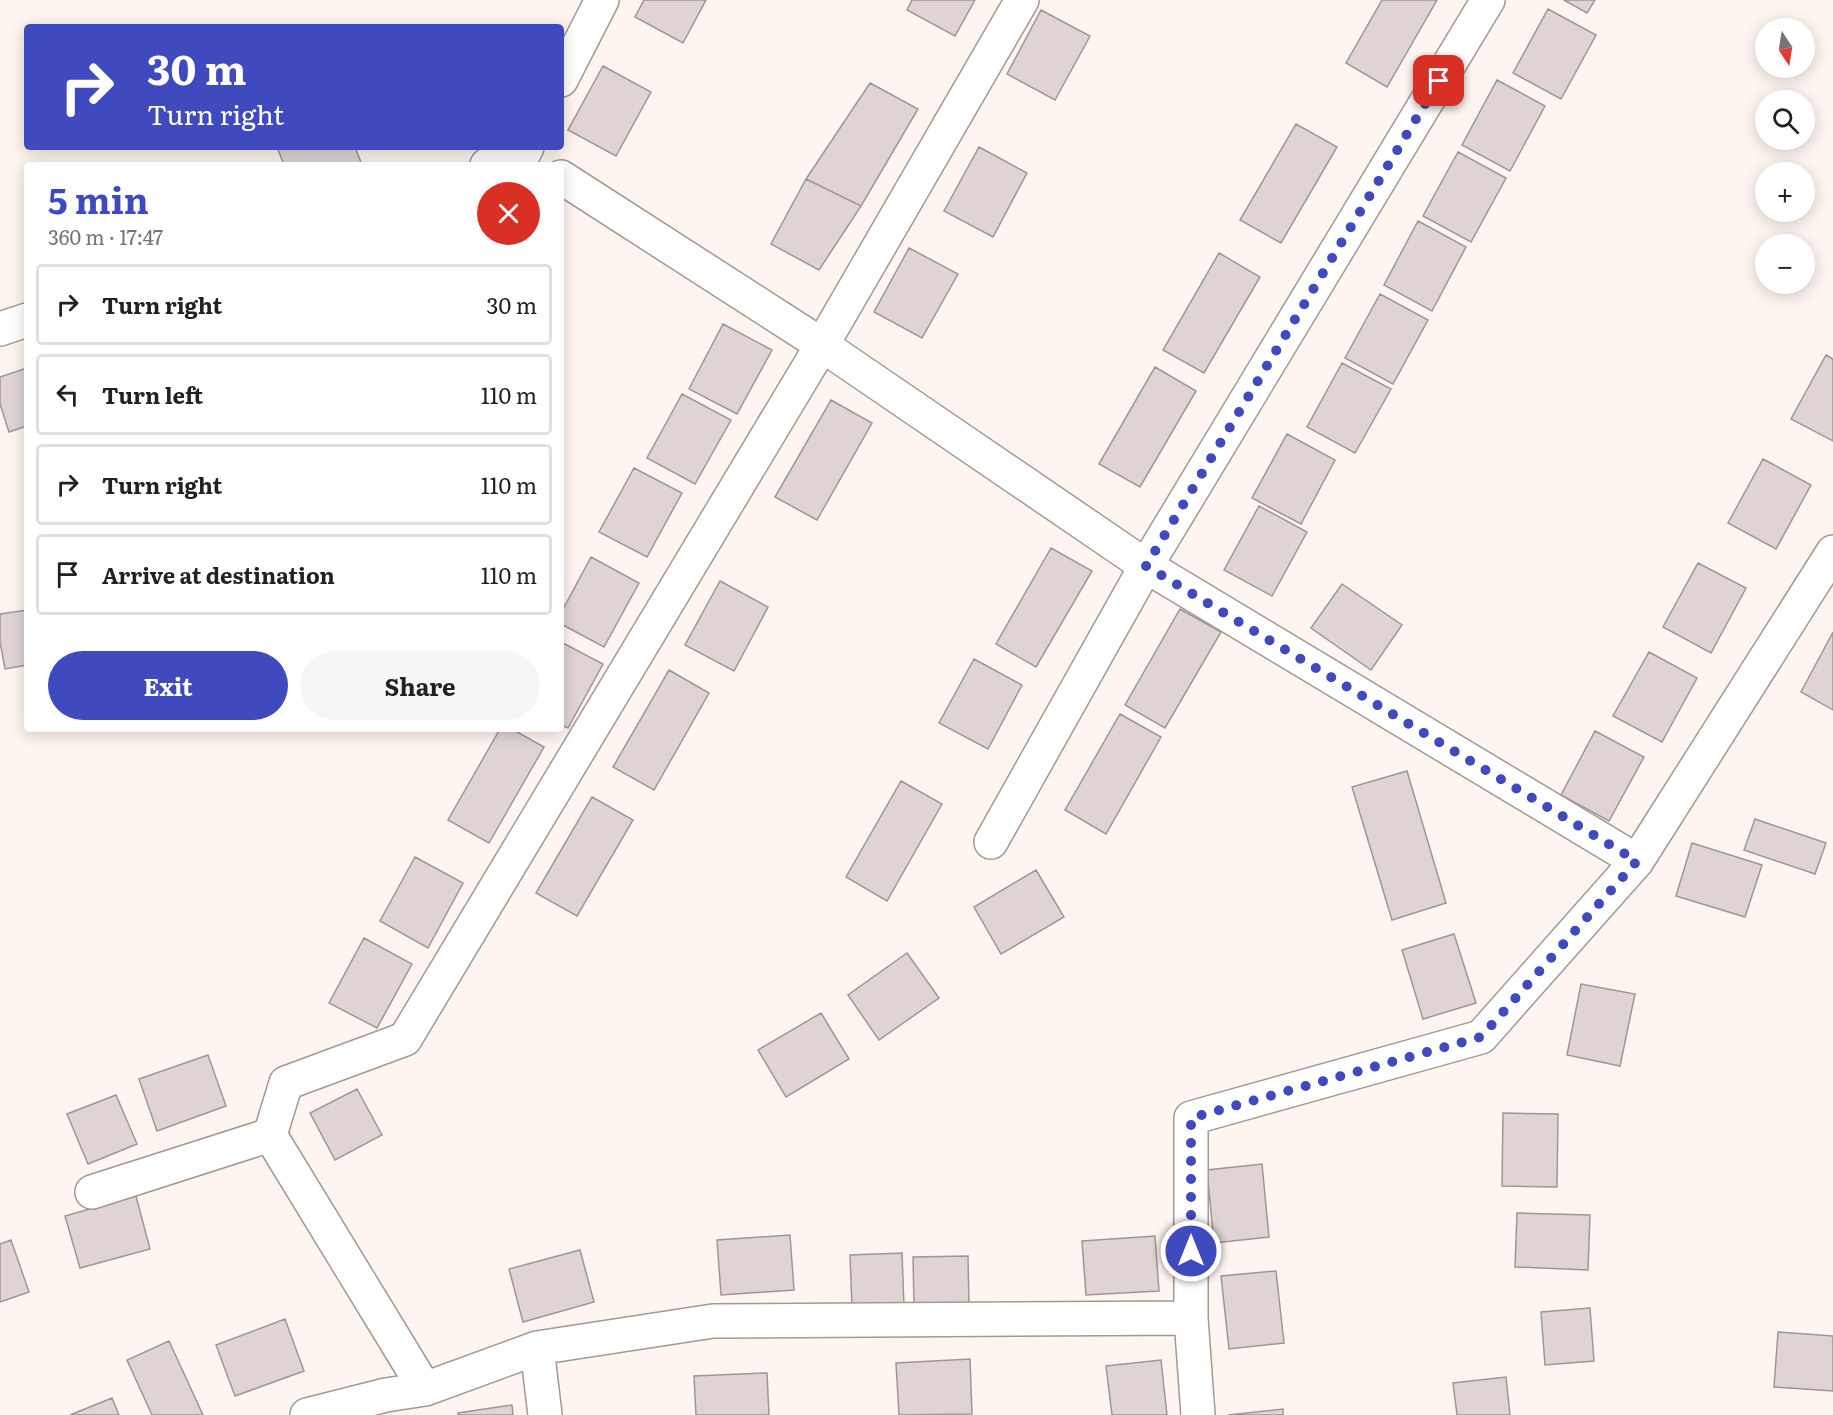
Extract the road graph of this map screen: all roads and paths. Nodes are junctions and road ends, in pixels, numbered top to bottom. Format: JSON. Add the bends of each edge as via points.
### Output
{"nodes":[{"id":1,"x":602,"y":0,"type":"edge"},
{"id":2,"x":1022,"y":0,"type":"edge"},
{"id":3,"x":1488,"y":0,"type":"edge"},
{"id":4,"x":564,"y":74,"type":"edge"},
{"id":5,"x":531,"y":155,"type":"edge"},
{"id":6,"x":501,"y":162,"type":"edge"},
{"id":7,"x":564,"y":179,"type":"edge"},
{"id":8,"x":24,"y":321,"type":"edge"},
{"id":9,"x":0,"y":329,"type":"edge"},
{"id":10,"x":822,"y":345,"type":"junction"},
{"id":11,"x":1833,"y":552,"type":"edge"},
{"id":12,"x":1146,"y":566,"type":"junction"},
{"id":13,"x":991,"y":842,"type":"dead end"},
{"id":14,"x":1637,"y":861,"type":"junction"},
{"id":15,"x":270,"y":1135,"type":"junction"},
{"id":16,"x":92,"y":1192,"type":"dead end"},
{"id":17,"x":1191,"y":1318,"type":"junction"},
{"id":18,"x":537,"y":1348,"type":"junction"},
{"id":19,"x":425,"y":1389,"type":"junction"},
{"id":20,"x":307,"y":1415,"type":"edge"},
{"id":21,"x":545,"y":1415,"type":"edge"},
{"id":22,"x":1198,"y":1415,"type":"edge"}],
"edges":[{"from":1,"to":4,"type":"street"},
{"from":2,"to":10,"type":"street"},
{"from":3,"to":12,"type":"street"},
{"from":5,"to":6,"type":"street"},
{"from":7,"to":10,"type":"street"},
{"from":8,"to":9,"type":"street"},
{"from":10,"to":12,"type":"street"},
{"from":10,"to":15,"type":"street","via":[[405,1039],[286,1083]]},
{"from":11,"to":14,"type":"street"},
{"from":12,"to":13,"type":"street"},
{"from":12,"to":14,"type":"street"},
{"from":14,"to":17,"type":"street","via":[[1481,1037],[1191,1118]]},
{"from":15,"to":16,"type":"street"},
{"from":15,"to":19,"type":"street"},
{"from":17,"to":18,"type":"street","via":[[713,1321]]},
{"from":17,"to":22,"type":"street"},
{"from":18,"to":19,"type":"street"},
{"from":18,"to":21,"type":"street"},
{"from":19,"to":20,"type":"street"}]}
